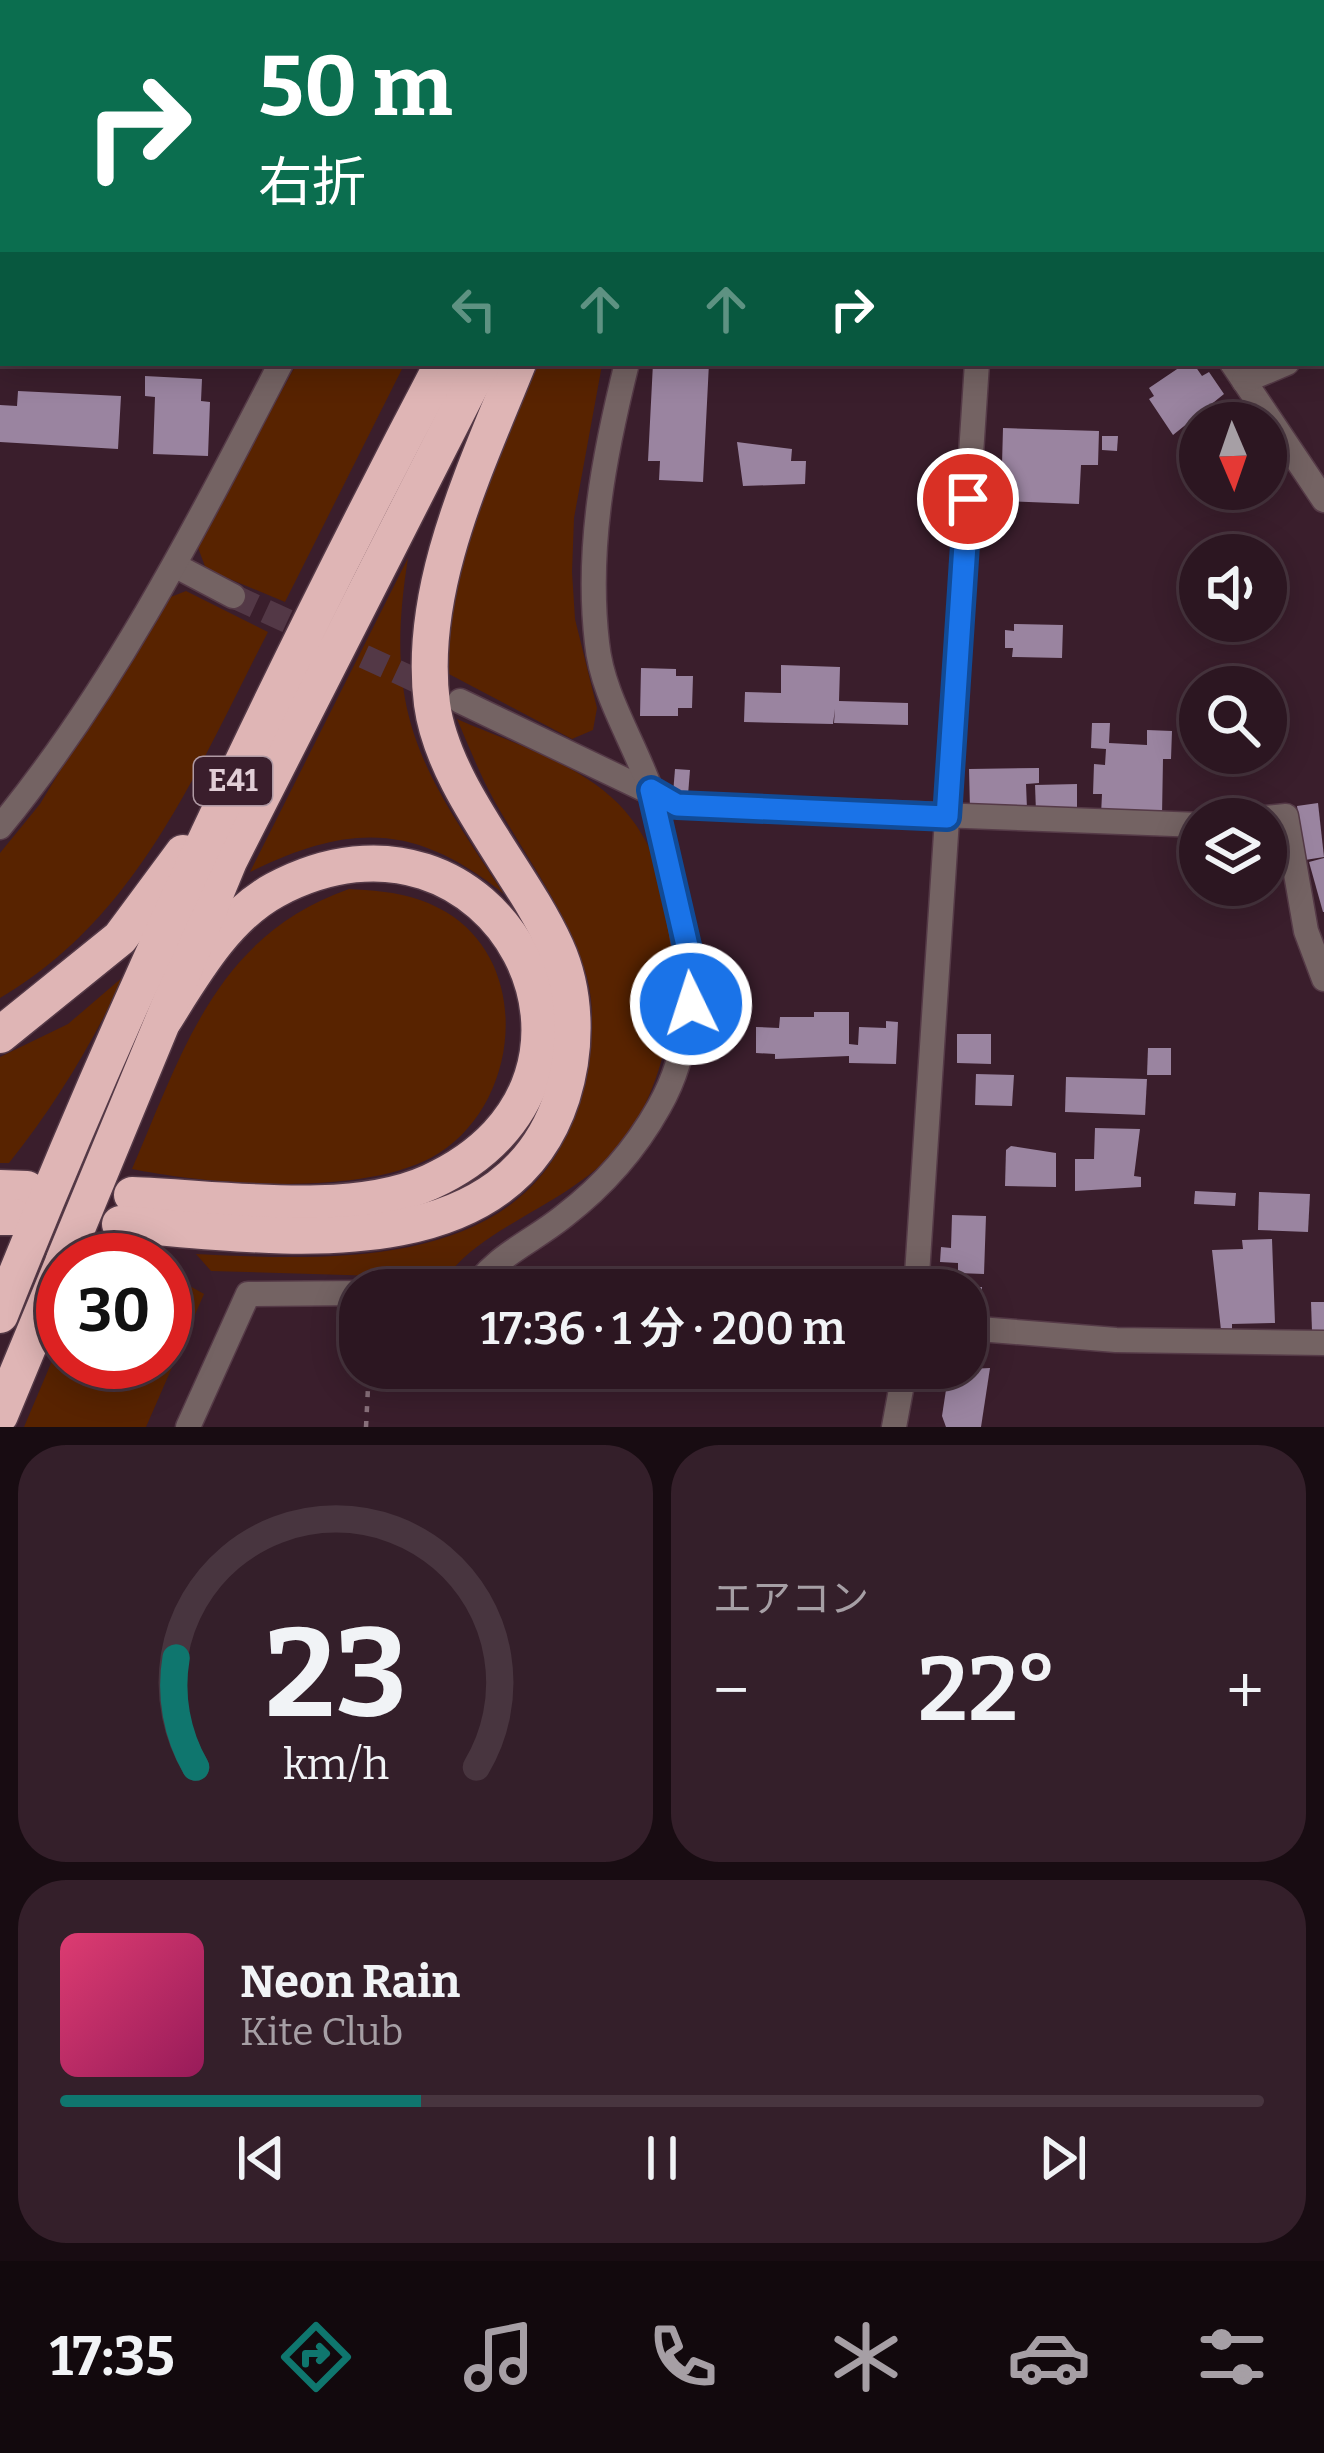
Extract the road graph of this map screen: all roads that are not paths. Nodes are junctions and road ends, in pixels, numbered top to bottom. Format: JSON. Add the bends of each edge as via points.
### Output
{"nodes":[{"id":1,"x":278,"y":366,"type":"edge"},
{"id":2,"x":441,"y":366,"type":"edge"},
{"id":3,"x":480,"y":366,"type":"edge"},
{"id":4,"x":517,"y":366,"type":"edge"},
{"id":5,"x":626,"y":366,"type":"edge"},
{"id":6,"x":977,"y":366,"type":"edge"},
{"id":7,"x":1271,"y":366,"type":"edge"},
{"id":8,"x":1238,"y":372,"type":"edge"},
{"id":9,"x":1324,"y":500,"type":"edge"},
{"id":10,"x":176,"y":566,"type":"junction"},
{"id":11,"x":233,"y":596,"type":"tunnel mouth"},
{"id":12,"x":460,"y":701,"type":"tunnel mouth"},
{"id":13,"x":261,"y":716,"type":"junction"},
{"id":14,"x":651,"y":790,"type":"junction"},
{"id":15,"x":947,"y":817,"type":"junction"},
{"id":16,"x":1287,"y":822,"type":"edge"},
{"id":17,"x":1179,"y":823,"type":"edge"},
{"id":18,"x":0,"y":827,"type":"edge"},
{"id":19,"x":1324,"y":979,"type":"edge"},
{"id":20,"x":164,"y":1020,"type":"junction"},
{"id":21,"x":0,"y":1035,"type":"edge"},
{"id":22,"x":17,"y":1204,"type":"edge"},
{"id":23,"x":76,"y":1233,"type":"edge"},
{"id":24,"x":487,"y":1269,"type":"edge"},
{"id":25,"x":917,"y":1269,"type":"edge"},
{"id":26,"x":339,"y":1293,"type":"edge"},
{"id":27,"x":0,"y":1316,"type":"edge"},
{"id":28,"x":36,"y":1329,"type":"edge"},
{"id":29,"x":987,"y":1330,"type":"edge"},
{"id":30,"x":1324,"y":1343,"type":"edge"},
{"id":31,"x":901,"y":1389,"type":"edge"},
{"id":32,"x":0,"y":1415,"type":"edge"},
{"id":33,"x":188,"y":1427,"type":"edge"},
{"id":34,"x":894,"y":1427,"type":"edge"}],
"edges":[{"from":1,"to":10,"type":"street"},
{"from":2,"to":13,"type":"highway","number":"E41"},
{"from":3,"to":20,"type":"highway","number":"E41","via":[[229,861]]},
{"from":4,"to":20,"type":"highway","via":[[449,551],[431,634],[433,707],[460,781],[557,948],[571,991],[572,1067],[553,1125],[518,1171],[476,1202],[420,1224],[300,1236],[126,1209],[336,1202],[429,1183],[482,1151],[512,1119],[534,1073],[540,1016],[524,953],[493,909],[425,870],[344,865],[274,891],[233,923]]},
{"from":5,"to":14,"type":"street","via":[[595,530],[597,647]]},
{"from":6,"to":15,"type":"street"},
{"from":7,"to":8,"type":"street"},
{"from":8,"to":9,"type":"street"},
{"from":10,"to":11,"type":"street"},
{"from":10,"to":18,"type":"street","via":[[47,770]]},
{"from":12,"to":14,"type":"street"},
{"from":13,"to":21,"type":"highway","via":[[176,866],[120,938]]},
{"from":13,"to":22,"type":"highway","number":"E41"},
{"from":14,"to":15,"type":"street","via":[[677,805]]},
{"from":14,"to":24,"type":"street","via":[[688,950],[691,1004],[680,1053],[662,1104],[606,1181]]},
{"from":15,"to":17,"type":"street"},
{"from":15,"to":25,"type":"street"},
{"from":16,"to":19,"type":"street","via":[[1306,931]]},
{"from":20,"to":23,"type":"highway","number":"E41"},
{"from":22,"to":27,"type":"highway","number":"E41"},
{"from":26,"to":33,"type":"street","via":[[248,1294]]},
{"from":28,"to":32,"type":"highway","number":"E41"},
{"from":29,"to":30,"type":"street"},
{"from":31,"to":34,"type":"street"}]}
